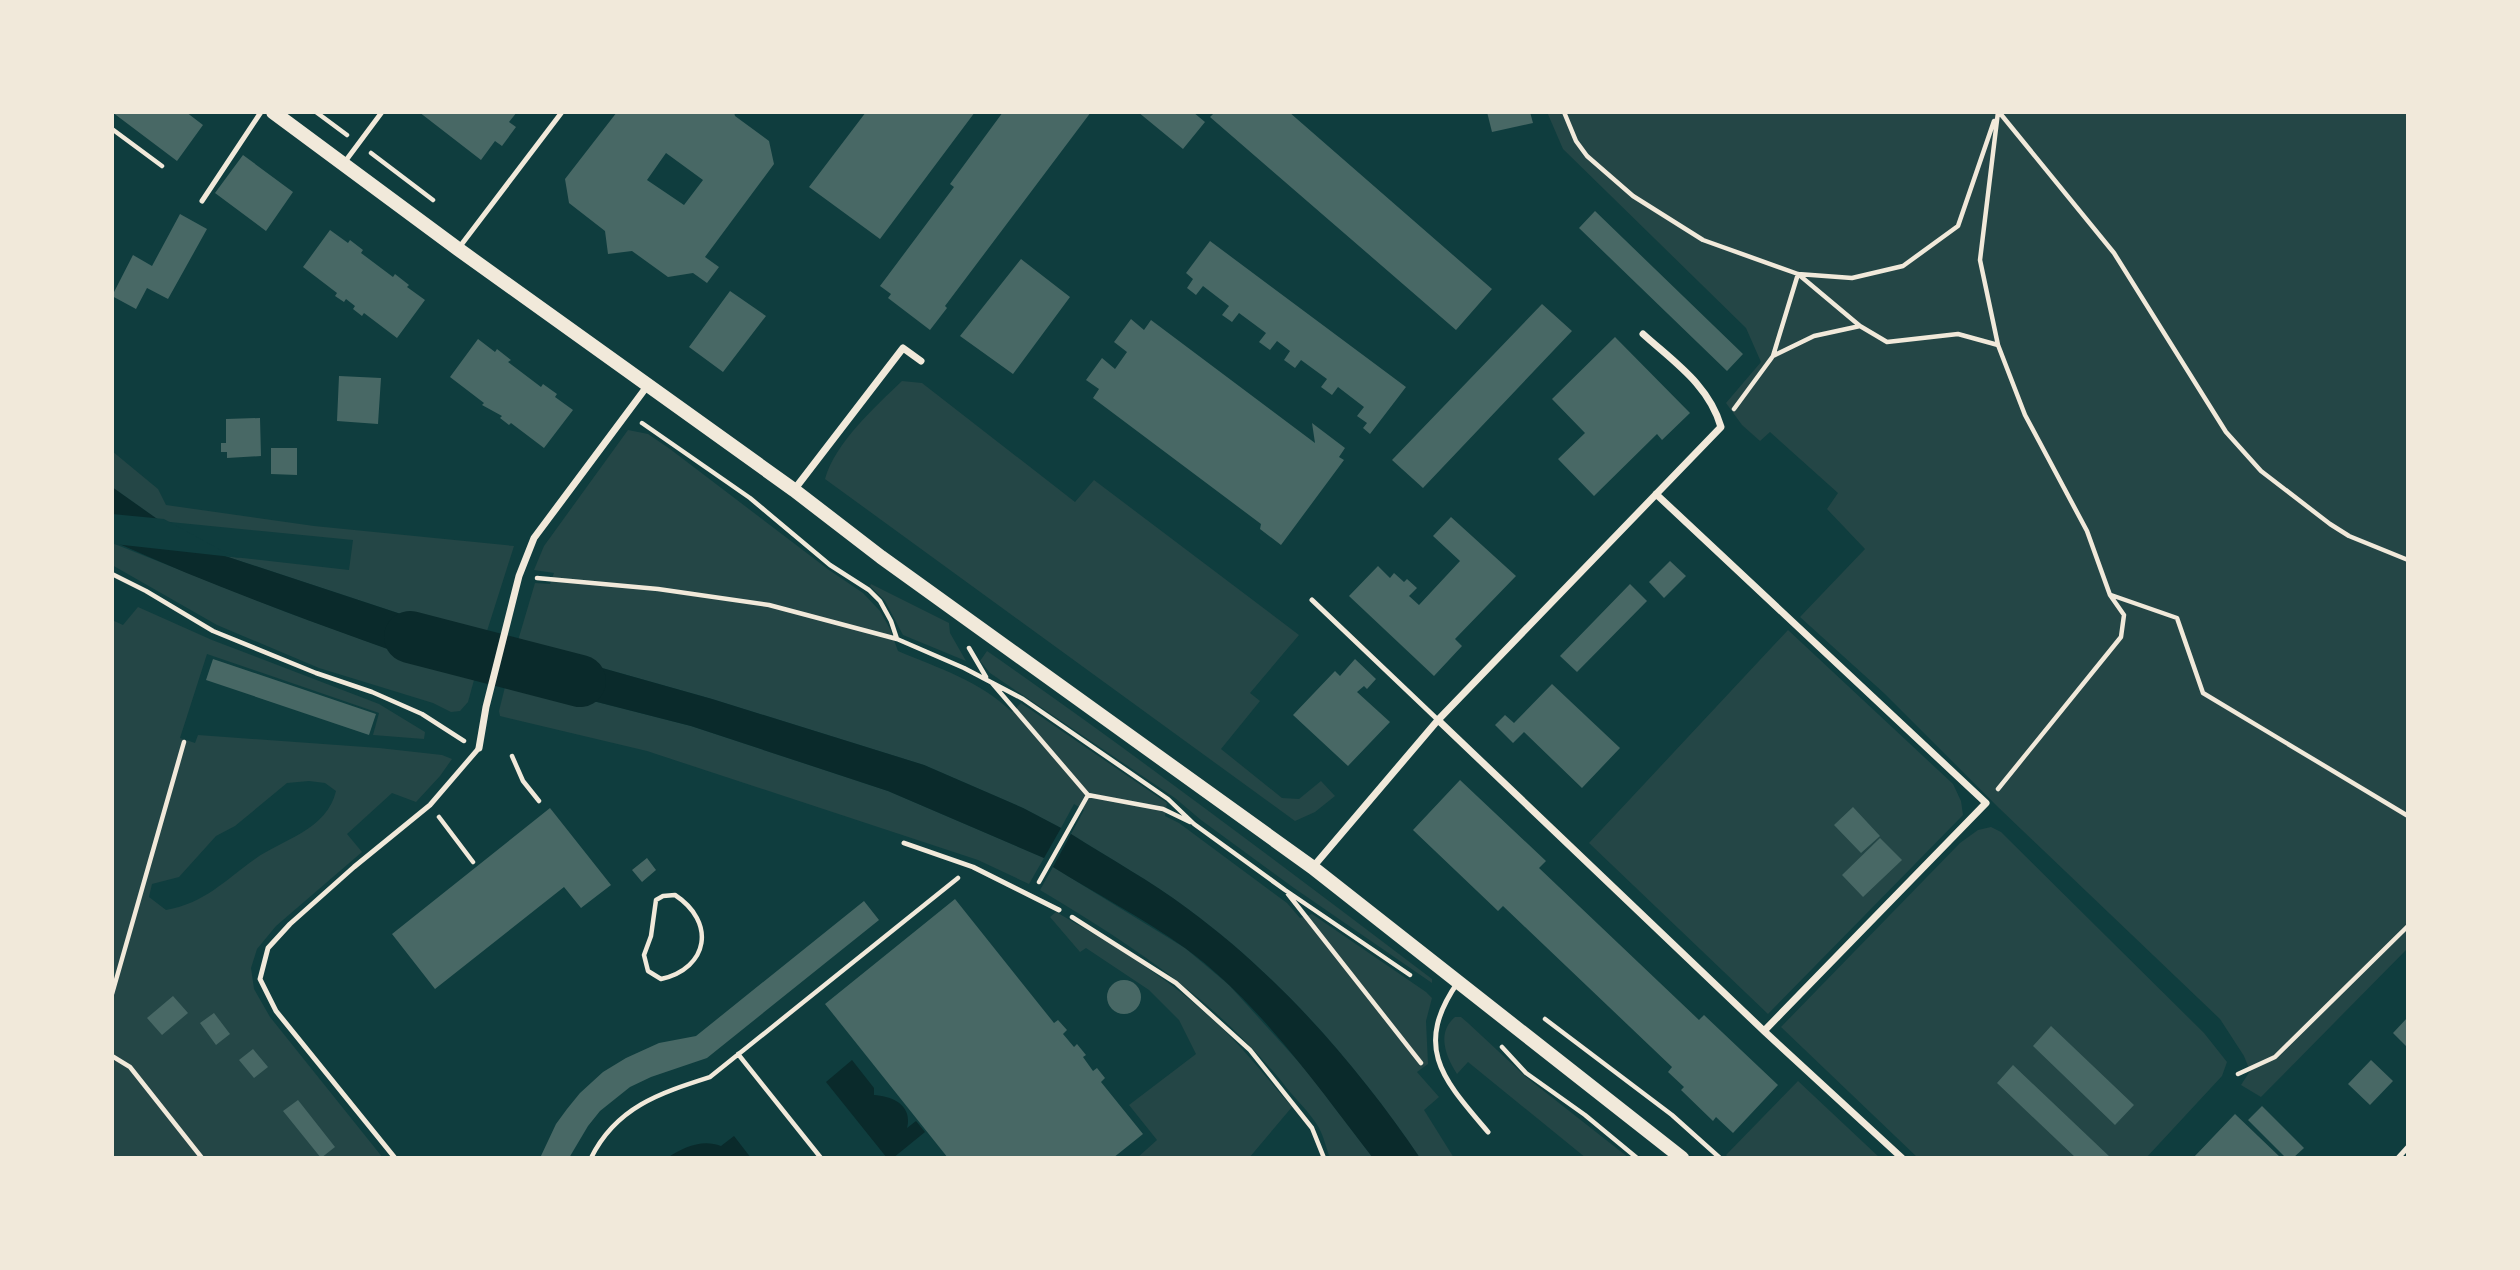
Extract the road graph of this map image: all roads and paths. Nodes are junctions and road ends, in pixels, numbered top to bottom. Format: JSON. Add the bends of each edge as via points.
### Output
{"nodes":[{"id":1,"x":261,"y":112,"type":"edge"},
{"id":2,"x":273,"y":112,"type":"edge"},
{"id":3,"x":382,"y":112,"type":"edge"},
{"id":4,"x":562,"y":112,"type":"edge"},
{"id":5,"x":1564,"y":112,"type":"edge"},
{"id":6,"x":1998,"y":112,"type":"edge"},
{"id":7,"x":112,"y":129,"type":"edge"},
{"id":8,"x":343,"y":165,"type":"junction"},
{"id":9,"x":162,"y":166,"type":"dead end"},
{"id":10,"x":202,"y":201,"type":"dead end"},
{"id":11,"x":458,"y":249,"type":"junction"},
{"id":12,"x":1798,"y":274,"type":"junction"},
{"id":13,"x":1860,"y":327,"type":"junction"},
{"id":14,"x":1643,"y":334,"type":"dead end"},
{"id":15,"x":1998,"y":345,"type":"junction"},
{"id":16,"x":1773,"y":356,"type":"junction"},
{"id":17,"x":921,"y":361,"type":"dead end"},
{"id":18,"x":648,"y":385,"type":"junction"},
{"id":19,"x":626,"y":414,"type":"junction"},
{"id":20,"x":1721,"y":426,"type":"junction"},
{"id":21,"x":794,"y":490,"type":"junction"},
{"id":22,"x":1656,"y":494,"type":"junction"},
{"id":23,"x":2408,"y":560,"type":"edge"},
{"id":24,"x":112,"y":574,"type":"edge"},
{"id":25,"x":519,"y":576,"type":"junction"},
{"id":26,"x":2110,"y":595,"type":"junction"},
{"id":27,"x":1312,"y":600,"type":"dead end"},
{"id":28,"x":897,"y":639,"type":"junction"},
{"id":29,"x":988,"y":679,"type":"junction"},
{"id":30,"x":1438,"y":720,"type":"junction"},
{"id":31,"x":184,"y":742,"type":"dead end"},
{"id":32,"x":479,"y":748,"type":"junction"},
{"id":33,"x":512,"y":757,"type":"dead end"},
{"id":34,"x":1088,"y":795,"type":"junction"},
{"id":35,"x":539,"y":801,"type":"dead end"},
{"id":36,"x":1986,"y":803,"type":"junction"},
{"id":37,"x":430,"y":805,"type":"junction"},
{"id":38,"x":2408,"y":816,"type":"edge"},
{"id":39,"x":1194,"y":824,"type":"junction"},
{"id":40,"x":904,"y":843,"type":"dead end"},
{"id":41,"x":473,"y":862,"type":"dead end"},
{"id":42,"x":972,"y":867,"type":"junction"},
{"id":43,"x":1312,"y":867,"type":"junction"},
{"id":44,"x":1036,"y":888,"type":"dead end"},
{"id":45,"x":1285,"y":890,"type":"junction"},
{"id":46,"x":675,"y":895,"type":"joint"},
{"id":47,"x":1059,"y":910,"type":"joint"},
{"id":48,"x":2408,"y":926,"type":"edge"},
{"id":49,"x":1412,"y":976,"type":"dead end"},
{"id":50,"x":1458,"y":981,"type":"junction"},
{"id":51,"x":112,"y":994,"type":"edge"},
{"id":52,"x":1764,"y":1031,"type":"junction"},
{"id":53,"x":1500,"y":1045,"type":"dead end"},
{"id":54,"x":738,"y":1054,"type":"junction"},
{"id":55,"x":112,"y":1056,"type":"edge"},
{"id":56,"x":2238,"y":1074,"type":"dead end"},
{"id":57,"x":1452,"y":1086,"type":"junction"},
{"id":58,"x":1488,"y":1132,"type":"dead end"},
{"id":59,"x":2408,"y":1147,"type":"edge"},
{"id":60,"x":202,"y":1158,"type":"edge"},
{"id":61,"x":395,"y":1158,"type":"edge"},
{"id":62,"x":591,"y":1158,"type":"edge"},
{"id":63,"x":821,"y":1158,"type":"edge"},
{"id":64,"x":1324,"y":1158,"type":"edge"},
{"id":65,"x":1637,"y":1158,"type":"edge"},
{"id":66,"x":1682,"y":1158,"type":"edge"},
{"id":67,"x":1902,"y":1158,"type":"edge"},
{"id":68,"x":2398,"y":1158,"type":"edge"}],
"edges":[{"from":1,"to":10,"type":"lane"},
{"from":2,"to":8,"type":"main road"},
{"from":3,"to":8,"type":"lane"},
{"from":4,"to":11,"type":"lane"},
{"from":5,"to":12,"type":"path","via":[[1587,156],[1633,196],[1703,240]]},
{"from":6,"to":12,"type":"path","via":[[1958,226],[1903,266],[1852,278]]},
{"from":6,"to":15,"type":"path","via":[[1980,260]]},
{"from":6,"to":23,"type":"path","via":[[2115,253],[2226,432],[2261,471],[2349,536]]},
{"from":7,"to":9,"type":"path"},
{"from":8,"to":11,"type":"main road"},
{"from":11,"to":18,"type":"main road"},
{"from":12,"to":13,"type":"path"},
{"from":12,"to":16,"type":"path"},
{"from":13,"to":15,"type":"path","via":[[1887,342],[1958,334]]},
{"from":13,"to":16,"type":"path","via":[[1814,336]]},
{"from":14,"to":20,"type":"street","via":[[1702,388]]},
{"from":15,"to":26,"type":"path","via":[[2025,415],[2087,531]]},
{"from":16,"to":20,"type":"path"},
{"from":17,"to":21,"type":"street","via":[[903,348]]},
{"from":18,"to":19,"type":"street"},
{"from":18,"to":21,"type":"main road"},
{"from":19,"to":25,"type":"street","via":[[534,538]]},
{"from":19,"to":28,"type":"path","via":[[750,498],[830,565],[869,590],[880,601]]},
{"from":20,"to":22,"type":"street"},
{"from":21,"to":43,"type":"main road"},
{"from":22,"to":30,"type":"street"},
{"from":22,"to":36,"type":"street"},
{"from":24,"to":32,"type":"path","via":[[213,631],[372,692],[422,714]]},
{"from":25,"to":28,"type":"path","via":[[769,605]]},
{"from":25,"to":32,"type":"street"},
{"from":26,"to":36,"type":"path","via":[[2124,615],[2121,638]]},
{"from":26,"to":38,"type":"path","via":[[2177,618],[2203,693]]},
{"from":27,"to":30,"type":"lane"},
{"from":28,"to":29,"type":"path"},
{"from":29,"to":34,"type":"path"},
{"from":29,"to":39,"type":"path","via":[[1168,799]]},
{"from":30,"to":43,"type":"street"},
{"from":30,"to":52,"type":"street"},
{"from":31,"to":51,"type":"path"},
{"from":32,"to":37,"type":"lane"},
{"from":33,"to":35,"type":"path"},
{"from":34,"to":39,"type":"path","via":[[1163,809]]},
{"from":34,"to":44,"type":"path"},
{"from":36,"to":52,"type":"street"},
{"from":37,"to":41,"type":"path"},
{"from":37,"to":61,"type":"lane","via":[[290,924],[268,948],[260,979],[276,1011]]},
{"from":39,"to":45,"type":"path"},
{"from":40,"to":42,"type":"lane"},
{"from":42,"to":47,"type":"lane"},
{"from":42,"to":54,"type":"path"},
{"from":43,"to":50,"type":"main road"},
{"from":45,"to":49,"type":"path"},
{"from":45,"to":57,"type":"path","via":[[1436,1083]]},
{"from":46,"to":46,"type":"path","via":[[656,900],[644,955],[648,971],[661,979],[677,975],[701,944],[699,919]]},
{"from":47,"to":64,"type":"path","via":[[1176,983],[1212,1015],[1250,1051],[1311,1128]]},
{"from":48,"to":56,"type":"path","via":[[2275,1057]]},
{"from":50,"to":57,"type":"lane","via":[[1435,1023],[1439,1063]]},
{"from":50,"to":66,"type":"main road"},
{"from":52,"to":67,"type":"street"},
{"from":53,"to":65,"type":"path","via":[[1526,1073]]},
{"from":54,"to":62,"type":"path","via":[[710,1077],[638,1105],[612,1126]]},
{"from":54,"to":63,"type":"path"},
{"from":55,"to":60,"type":"path","via":[[130,1067]]},
{"from":57,"to":58,"type":"lane"},
{"from":59,"to":68,"type":"lane"}]}
